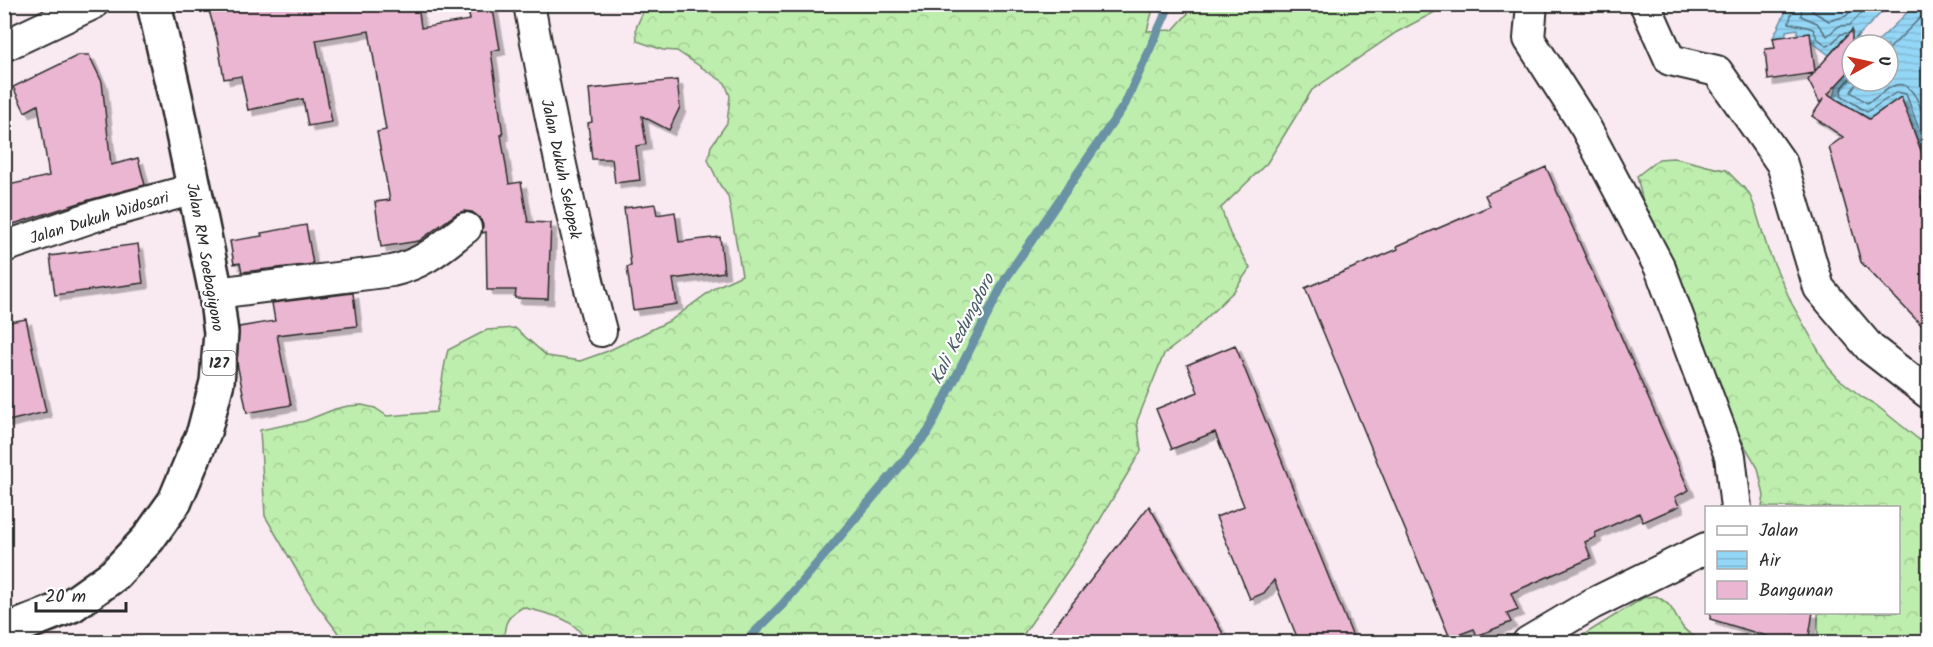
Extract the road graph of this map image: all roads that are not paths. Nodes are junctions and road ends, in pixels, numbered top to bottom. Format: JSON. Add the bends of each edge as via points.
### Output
{"nodes":[{"id":1,"x":93,"y":4,"type":"edge"},
{"id":2,"x":154,"y":4,"type":"edge"},
{"id":3,"x":529,"y":4,"type":"edge"},
{"id":4,"x":1532,"y":4,"type":"edge"},
{"id":5,"x":1645,"y":4,"type":"edge"},
{"id":6,"x":4,"y":46,"type":"edge"},
{"id":7,"x":194,"y":189,"type":"junction"},
{"id":8,"x":466,"y":228,"type":"dead end"},
{"id":9,"x":4,"y":247,"type":"edge"},
{"id":10,"x":216,"y":293,"type":"junction"},
{"id":11,"x":601,"y":332,"type":"dead end"},
{"id":12,"x":1929,"y":393,"type":"edge"},
{"id":13,"x":1736,"y":506,"type":"edge"},
{"id":14,"x":1705,"y":549,"type":"edge"},
{"id":15,"x":4,"y":632,"type":"edge"},
{"id":16,"x":1528,"y":642,"type":"edge"}],
"edges":[{"from":1,"to":6,"type":"street"},
{"from":2,"to":7,"type":"main road","name":"Jalan RM Soebagiyono","number":"127"},
{"from":3,"to":11,"type":"street","name":"Jalan Dukuh Sekopek","via":[[551,124]]},
{"from":4,"to":13,"type":"street","via":[[1528,39],[1586,128],[1660,268],[1730,456]]},
{"from":5,"to":12,"type":"street","via":[[1670,60],[1717,71],[1782,164],[1819,288],[1870,348]]},
{"from":7,"to":9,"type":"street","name":"Jalan Dukuh Widosari","via":[[95,216]]},
{"from":7,"to":10,"type":"main road","name":"Jalan RM Soebagiyono","number":"127"},
{"from":8,"to":10,"type":"street","via":[[411,266]]},
{"from":10,"to":15,"type":"main road","name":"Jalan RM Soebagiyono","number":"127","via":[[221,333],[217,382],[204,432],[175,501],[148,539],[114,575],[72,605]]},
{"from":14,"to":16,"type":"street","via":[[1592,604]]}]}
